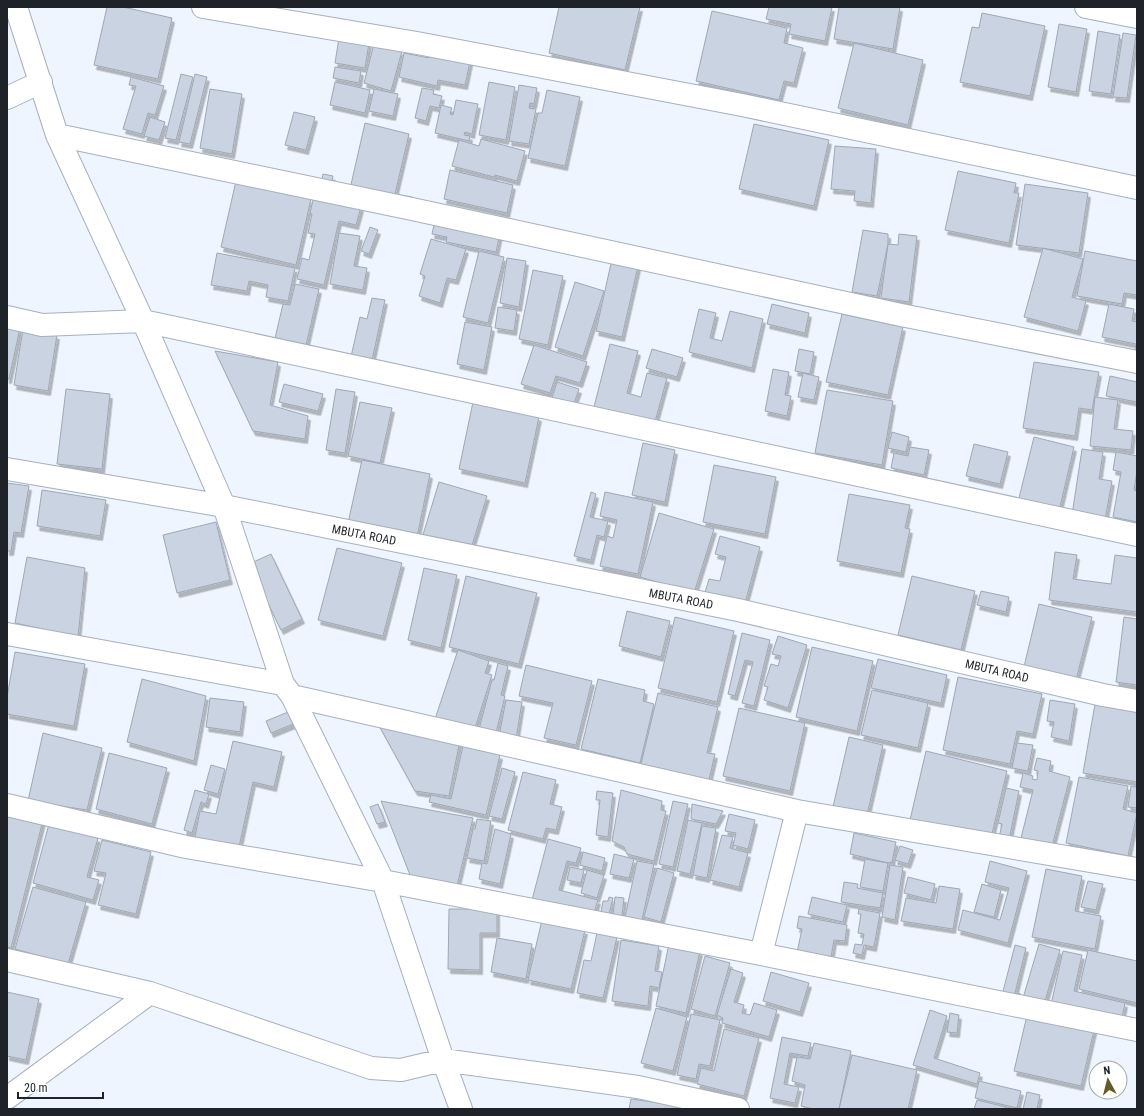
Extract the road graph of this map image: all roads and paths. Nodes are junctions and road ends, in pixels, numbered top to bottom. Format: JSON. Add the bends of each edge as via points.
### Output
{"nodes":[{"id":1,"x":16,"y":7,"type":"edge"},
{"id":2,"x":203,"y":7,"type":"edge"},
{"id":3,"x":1086,"y":7,"type":"edge"},
{"id":4,"x":1137,"y":17,"type":"edge"},
{"id":5,"x":41,"y":82,"type":"junction"},
{"id":6,"x":7,"y":98,"type":"edge"},
{"id":7,"x":57,"y":135,"type":"junction"},
{"id":8,"x":1137,"y":188,"type":"edge"},
{"id":9,"x":7,"y":317,"type":"edge"},
{"id":10,"x":143,"y":321,"type":"junction"},
{"id":11,"x":1137,"y":362,"type":"edge"},
{"id":12,"x":7,"y":469,"type":"edge"},
{"id":13,"x":224,"y":506,"type":"junction"},
{"id":14,"x":1137,"y":535,"type":"edge"},
{"id":15,"x":7,"y":634,"type":"edge"},
{"id":16,"x":288,"y":690,"type":"junction"},
{"id":17,"x":1137,"y":701,"type":"edge"},
{"id":18,"x":7,"y":805,"type":"edge"},
{"id":19,"x":797,"y":811,"type":"junction"},
{"id":20,"x":1137,"y":869,"type":"edge"},
{"id":21,"x":383,"y":881,"type":"junction"},
{"id":22,"x":762,"y":954,"type":"junction"},
{"id":23,"x":7,"y":960,"type":"edge"},
{"id":24,"x":150,"y":993,"type":"junction"},
{"id":25,"x":1137,"y":1030,"type":"edge"},
{"id":26,"x":443,"y":1060,"type":"junction"},
{"id":27,"x":7,"y":1098,"type":"edge"},
{"id":28,"x":461,"y":1109,"type":"edge"},
{"id":29,"x":738,"y":1109,"type":"edge"}],
"edges":[{"from":1,"to":5,"type":"street"},
{"from":2,"to":8,"type":"street","via":[[417,43],[742,104]]},
{"from":3,"to":4,"type":"street"},
{"from":5,"to":6,"type":"street"},
{"from":5,"to":7,"type":"street"},
{"from":7,"to":10,"type":"street"},
{"from":7,"to":11,"type":"street","via":[[893,313]]},
{"from":9,"to":10,"type":"street","via":[[42,325]]},
{"from":10,"to":13,"type":"street"},
{"from":10,"to":14,"type":"street"},
{"from":12,"to":13,"type":"street","name":"MBUTA ROAD"},
{"from":13,"to":16,"type":"street"},
{"from":13,"to":17,"type":"street","name":"MBUTA ROAD","via":[[738,610]]},
{"from":15,"to":16,"type":"street"},
{"from":16,"to":19,"type":"street"},
{"from":16,"to":21,"type":"street"},
{"from":18,"to":21,"type":"street","via":[[186,847]]},
{"from":19,"to":20,"type":"street"},
{"from":19,"to":22,"type":"street"},
{"from":21,"to":22,"type":"street"},
{"from":21,"to":26,"type":"street"},
{"from":22,"to":25,"type":"street"},
{"from":23,"to":24,"type":"street"},
{"from":24,"to":26,"type":"street","via":[[371,1068],[401,1070]]},
{"from":24,"to":27,"type":"street"},
{"from":26,"to":28,"type":"street"},
{"from":26,"to":29,"type":"street","via":[[638,1087]]}]}
